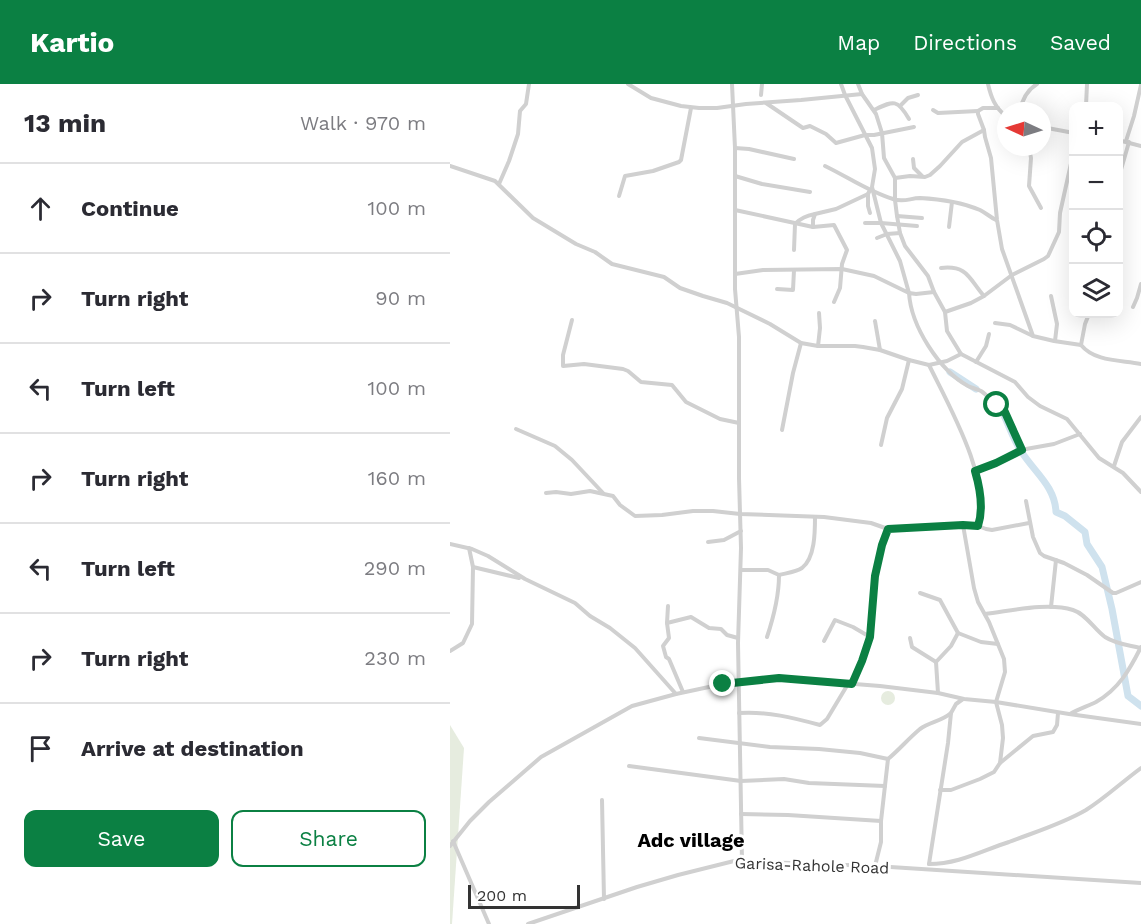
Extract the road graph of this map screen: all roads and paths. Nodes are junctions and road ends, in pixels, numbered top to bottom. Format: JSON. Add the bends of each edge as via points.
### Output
{"nodes":[{"id":1,"x":529,"y":84,"type":"edge"},
{"id":2,"x":628,"y":84,"type":"edge"},
{"id":3,"x":732,"y":84,"type":"edge"},
{"id":4,"x":762,"y":84,"type":"edge"},
{"id":5,"x":842,"y":84,"type":"edge"},
{"id":6,"x":858,"y":84,"type":"edge"},
{"id":7,"x":988,"y":84,"type":"edge"},
{"id":8,"x":1037,"y":84,"type":"edge"},
{"id":9,"x":1087,"y":84,"type":"edge"},
{"id":10,"x":1141,"y":85,"type":"edge"},
{"id":11,"x":862,"y":94,"type":"junction"},
{"id":12,"x":846,"y":95,"type":"junction"},
{"id":13,"x":918,"y":95,"type":"dead end"},
{"id":14,"x":761,"y":96,"type":"dead end"},
{"id":15,"x":1022,"y":102,"type":"edge"},
{"id":16,"x":1086,"y":102,"type":"edge"},
{"id":17,"x":766,"y":103,"type":"junction"},
{"id":18,"x":900,"y":105,"type":"junction"},
{"id":19,"x":733,"y":106,"type":"junction"},
{"id":20,"x":997,"y":106,"type":"edge"},
{"id":21,"x":691,"y":108,"type":"junction"},
{"id":22,"x":997,"y":108,"type":"edge"},
{"id":23,"x":874,"y":110,"type":"junction"},
{"id":24,"x":933,"y":110,"type":"dead end"},
{"id":25,"x":978,"y":111,"type":"junction"},
{"id":26,"x":909,"y":119,"type":"dead end"},
{"id":27,"x":914,"y":127,"type":"dead end"},
{"id":28,"x":1051,"y":129,"type":"edge"},
{"id":29,"x":984,"y":130,"type":"junction"},
{"id":30,"x":1069,"y":132,"type":"edge"},
{"id":31,"x":882,"y":134,"type":"junction"},
{"id":32,"x":865,"y":135,"type":"junction"},
{"id":33,"x":1123,"y":141,"type":"edge"},
{"id":34,"x":1127,"y":142,"type":"junction"},
{"id":35,"x":1141,"y":146,"type":"edge"},
{"id":36,"x":735,"y":148,"type":"junction"},
{"id":37,"x":1031,"y":156,"type":"edge"},
{"id":38,"x":1073,"y":156,"type":"edge"},
{"id":39,"x":794,"y":159,"type":"dead end"},
{"id":40,"x":913,"y":159,"type":"dead end"},
{"id":41,"x":1123,"y":161,"type":"edge"},
{"id":42,"x":450,"y":166,"type":"edge"},
{"id":43,"x":825,"y":166,"type":"dead end"},
{"id":44,"x":735,"y":176,"type":"junction"},
{"id":45,"x":922,"y":177,"type":"junction"},
{"id":46,"x":894,"y":178,"type":"junction"},
{"id":47,"x":499,"y":184,"type":"junction"},
{"id":48,"x":810,"y":192,"type":"dead end"},
{"id":49,"x":870,"y":192,"type":"junction"},
{"id":50,"x":620,"y":196,"type":"dead end"},
{"id":51,"x":895,"y":200,"type":"junction"},
{"id":52,"x":952,"y":202,"type":"junction"},
{"id":53,"x":1041,"y":208,"type":"dead end"},
{"id":54,"x":735,"y":210,"type":"junction"},
{"id":55,"x":870,"y":213,"type":"dead end"},
{"id":56,"x":815,"y":214,"type":"junction"},
{"id":57,"x":897,"y":216,"type":"junction"},
{"id":58,"x":922,"y":218,"type":"dead end"},
{"id":59,"x":997,"y":220,"type":"junction"},
{"id":60,"x":866,"y":223,"type":"dead end"},
{"id":61,"x":881,"y":223,"type":"junction"},
{"id":62,"x":795,"y":224,"type":"junction"},
{"id":63,"x":898,"y":224,"type":"junction"},
{"id":64,"x":917,"y":226,"type":"dead end"},
{"id":65,"x":813,"y":227,"type":"junction"},
{"id":66,"x":949,"y":227,"type":"dead end"},
{"id":67,"x":900,"y":233,"type":"junction"},
{"id":68,"x":887,"y":234,"type":"junction"},
{"id":69,"x":877,"y":238,"type":"dead end"},
{"id":70,"x":794,"y":250,"type":"dead end"},
{"id":71,"x":842,"y":268,"type":"junction"},
{"id":72,"x":941,"y":268,"type":"dead end"},
{"id":73,"x":794,"y":270,"type":"junction"},
{"id":74,"x":735,"y":274,"type":"junction"},
{"id":75,"x":1012,"y":275,"type":"junction"},
{"id":76,"x":1141,"y":284,"type":"edge"},
{"id":77,"x":777,"y":290,"type":"dead end"},
{"id":78,"x":934,"y":292,"type":"junction"},
{"id":79,"x":909,"y":293,"type":"junction"},
{"id":80,"x":984,"y":296,"type":"junction"},
{"id":81,"x":1052,"y":296,"type":"dead end"},
{"id":82,"x":834,"y":302,"type":"dead end"},
{"id":83,"x":1133,"y":307,"type":"dead end"},
{"id":84,"x":736,"y":308,"type":"junction"},
{"id":85,"x":945,"y":312,"type":"junction"},
{"id":86,"x":819,"y":313,"type":"dead end"},
{"id":87,"x":1087,"y":318,"type":"edge"},
{"id":88,"x":572,"y":320,"type":"dead end"},
{"id":89,"x":875,"y":321,"type":"dead end"},
{"id":90,"x":995,"y":323,"type":"dead end"},
{"id":91,"x":989,"y":334,"type":"dead end"},
{"id":92,"x":1033,"y":336,"type":"junction"},
{"id":93,"x":1055,"y":341,"type":"junction"},
{"id":94,"x":801,"y":343,"type":"junction"},
{"id":95,"x":1081,"y":345,"type":"junction"},
{"id":96,"x":818,"y":346,"type":"junction"},
{"id":97,"x":880,"y":350,"type":"junction"},
{"id":98,"x":961,"y":354,"type":"junction"},
{"id":99,"x":909,"y":360,"type":"junction"},
{"id":100,"x":940,"y":362,"type":"junction"},
{"id":101,"x":976,"y":362,"type":"junction"},
{"id":102,"x":1141,"y":364,"type":"edge"},
{"id":103,"x":929,"y":365,"type":"junction"},
{"id":104,"x":1141,"y":417,"type":"edge"},
{"id":105,"x":739,"y":423,"type":"junction"},
{"id":106,"x":516,"y":429,"type":"dead end"},
{"id":107,"x":782,"y":430,"type":"dead end"},
{"id":108,"x":1080,"y":434,"type":"junction"},
{"id":109,"x":881,"y":445,"type":"dead end"},
{"id":110,"x":1022,"y":450,"type":"junction"},
{"id":111,"x":1114,"y":466,"type":"junction"},
{"id":112,"x":975,"y":471,"type":"junction"},
{"id":113,"x":1141,"y":492,"type":"edge"},
{"id":114,"x":546,"y":493,"type":"dead end"},
{"id":115,"x":604,"y":494,"type":"junction"},
{"id":116,"x":1026,"y":501,"type":"dead end"},
{"id":117,"x":740,"y":514,"type":"junction"},
{"id":118,"x":815,"y":517,"type":"junction"},
{"id":119,"x":1029,"y":523,"type":"junction"},
{"id":120,"x":963,"y":525,"type":"junction"},
{"id":121,"x":978,"y":526,"type":"junction"},
{"id":122,"x":888,"y":529,"type":"junction"},
{"id":123,"x":741,"y":531,"type":"junction"},
{"id":124,"x":708,"y":542,"type":"dead end"},
{"id":125,"x":450,"y":544,"type":"edge"},
{"id":126,"x":469,"y":548,"type":"junction"},
{"id":127,"x":1056,"y":560,"type":"junction"},
{"id":128,"x":473,"y":567,"type":"junction"},
{"id":129,"x":741,"y":570,"type":"junction"},
{"id":130,"x":779,"y":575,"type":"junction"},
{"id":131,"x":525,"y":579,"type":"junction"},
{"id":132,"x":1141,"y":582,"type":"edge"},
{"id":133,"x":920,"y":593,"type":"dead end"},
{"id":134,"x":668,"y":606,"type":"dead end"},
{"id":135,"x":1051,"y":607,"type":"junction"},
{"id":136,"x":985,"y":614,"type":"junction"},
{"id":137,"x":667,"y":623,"type":"junction"},
{"id":138,"x":958,"y":633,"type":"junction"},
{"id":139,"x":767,"y":637,"type":"dead end"},
{"id":140,"x":870,"y":637,"type":"junction"},
{"id":141,"x":738,"y":638,"type":"junction"},
{"id":142,"x":910,"y":638,"type":"dead end"},
{"id":143,"x":824,"y":641,"type":"dead end"},
{"id":144,"x":998,"y":644,"type":"junction"},
{"id":145,"x":1141,"y":647,"type":"edge"},
{"id":146,"x":450,"y":651,"type":"edge"},
{"id":147,"x":1139,"y":653,"type":"edge"},
{"id":148,"x":936,"y":662,"type":"junction"},
{"id":149,"x":739,"y":681,"type":"junction"},
{"id":150,"x":850,"y":684,"type":"junction"},
{"id":151,"x":683,"y":692,"type":"junction"},
{"id":152,"x":938,"y":693,"type":"junction"},
{"id":153,"x":676,"y":694,"type":"junction"},
{"id":154,"x":964,"y":699,"type":"junction"},
{"id":155,"x":996,"y":702,"type":"junction"},
{"id":156,"x":739,"y":713,"type":"junction"},
{"id":157,"x":951,"y":713,"type":"junction"},
{"id":158,"x":1058,"y":713,"type":"junction"},
{"id":159,"x":1069,"y":714,"type":"junction"},
{"id":160,"x":1141,"y":724,"type":"edge"},
{"id":161,"x":699,"y":738,"type":"dead end"},
{"id":162,"x":740,"y":742,"type":"junction"},
{"id":163,"x":888,"y":759,"type":"junction"},
{"id":164,"x":1000,"y":763,"type":"junction"},
{"id":165,"x":628,"y":766,"type":"dead end"},
{"id":166,"x":1141,"y":768,"type":"edge"},
{"id":167,"x":741,"y":781,"type":"junction"},
{"id":168,"x":885,"y":786,"type":"junction"},
{"id":169,"x":940,"y":790,"type":"junction"},
{"id":170,"x":602,"y":800,"type":"dead end"},
{"id":171,"x":741,"y":814,"type":"junction"},
{"id":172,"x":881,"y":821,"type":"junction"},
{"id":173,"x":453,"y":841,"type":"junction"},
{"id":174,"x":450,"y":846,"type":"edge"},
{"id":175,"x":741,"y":861,"type":"junction"},
{"id":176,"x":929,"y":864,"type":"junction"},
{"id":177,"x":875,"y":866,"type":"junction"},
{"id":178,"x":928,"y":870,"type":"junction"},
{"id":179,"x":1141,"y":883,"type":"edge"},
{"id":180,"x":604,"y":899,"type":"junction"},
{"id":181,"x":489,"y":924,"type":"edge"},
{"id":182,"x":528,"y":924,"type":"edge"}],
"edges":[{"from":1,"to":47,"type":"street","via":[[518,134]]},
{"from":2,"to":21,"type":"street","via":[[651,98]]},
{"from":3,"to":19,"type":"street"},
{"from":4,"to":14,"type":"street"},
{"from":5,"to":12,"type":"street"},
{"from":6,"to":11,"type":"street"},
{"from":7,"to":20,"type":"street"},
{"from":8,"to":15,"type":"street"},
{"from":9,"to":16,"type":"street"},
{"from":10,"to":34,"type":"street"},
{"from":11,"to":12,"type":"street"},
{"from":11,"to":23,"type":"street"},
{"from":12,"to":17,"type":"street"},
{"from":12,"to":32,"type":"street"},
{"from":13,"to":18,"type":"street"},
{"from":17,"to":19,"type":"street"},
{"from":17,"to":32,"type":"street","via":[[803,128],[810,126],[836,143]]},
{"from":18,"to":23,"type":"street","via":[[888,103]]},
{"from":18,"to":26,"type":"street"},
{"from":19,"to":21,"type":"street"},
{"from":19,"to":36,"type":"street"},
{"from":21,"to":50,"type":"street","via":[[681,160],[625,176]]},
{"from":22,"to":25,"type":"street"},
{"from":23,"to":31,"type":"street"},
{"from":24,"to":25,"type":"street"},
{"from":25,"to":29,"type":"street"},
{"from":27,"to":31,"type":"street"},
{"from":28,"to":30,"type":"street"},
{"from":29,"to":45,"type":"street","via":[[962,142],[930,175]]},
{"from":29,"to":59,"type":"street","via":[[993,167]]},
{"from":31,"to":32,"type":"street"},
{"from":31,"to":46,"type":"street","via":[[884,158]]},
{"from":32,"to":49,"type":"street","via":[[872,148],[875,169]]},
{"from":33,"to":34,"type":"street"},
{"from":34,"to":35,"type":"street"},
{"from":34,"to":41,"type":"street"},
{"from":36,"to":39,"type":"street"},
{"from":36,"to":44,"type":"street"},
{"from":37,"to":53,"type":"street","via":[[1029,186]]},
{"from":38,"to":75,"type":"street","via":[[1059,232],[1048,256]]},
{"from":40,"to":45,"type":"street","via":[[914,168]]},
{"from":42,"to":47,"type":"street"},
{"from":43,"to":49,"type":"street"},
{"from":44,"to":48,"type":"street"},
{"from":44,"to":54,"type":"street"},
{"from":45,"to":46,"type":"street"},
{"from":46,"to":51,"type":"street"},
{"from":47,"to":84,"type":"street","via":[[533,218],[612,264],[664,277],[680,288]]},
{"from":49,"to":51,"type":"street"},
{"from":49,"to":55,"type":"street"},
{"from":49,"to":56,"type":"street","via":[[836,209]]},
{"from":49,"to":61,"type":"street"},
{"from":51,"to":52,"type":"street"},
{"from":51,"to":57,"type":"street"},
{"from":52,"to":59,"type":"street"},
{"from":52,"to":66,"type":"street"},
{"from":54,"to":62,"type":"street"},
{"from":54,"to":74,"type":"street"},
{"from":56,"to":62,"type":"street"},
{"from":56,"to":65,"type":"street"},
{"from":57,"to":58,"type":"street"},
{"from":57,"to":63,"type":"street"},
{"from":59,"to":75,"type":"street"},
{"from":60,"to":61,"type":"street"},
{"from":61,"to":63,"type":"street"},
{"from":61,"to":68,"type":"street"},
{"from":62,"to":65,"type":"street"},
{"from":62,"to":70,"type":"street"},
{"from":63,"to":64,"type":"street"},
{"from":63,"to":67,"type":"street"},
{"from":65,"to":71,"type":"street","via":[[836,228],[847,250]]},
{"from":67,"to":68,"type":"street"},
{"from":67,"to":78,"type":"street"},
{"from":68,"to":69,"type":"street"},
{"from":68,"to":79,"type":"street"},
{"from":71,"to":73,"type":"street"},
{"from":71,"to":79,"type":"street","via":[[874,276]]},
{"from":71,"to":82,"type":"street"},
{"from":72,"to":80,"type":"street","via":[[958,268]]},
{"from":73,"to":74,"type":"street"},
{"from":73,"to":77,"type":"street","via":[[793,290]]},
{"from":74,"to":84,"type":"street"},
{"from":75,"to":80,"type":"street"},
{"from":75,"to":92,"type":"street"},
{"from":76,"to":83,"type":"street"},
{"from":78,"to":79,"type":"street"},
{"from":78,"to":85,"type":"street"},
{"from":79,"to":100,"type":"street","via":[[920,331]]},
{"from":80,"to":85,"type":"street"},
{"from":81,"to":93,"type":"street","via":[[1057,324]]},
{"from":84,"to":94,"type":"street"},
{"from":84,"to":105,"type":"street"},
{"from":85,"to":98,"type":"street","via":[[947,331]]},
{"from":86,"to":96,"type":"street"},
{"from":87,"to":95,"type":"street"},
{"from":88,"to":105,"type":"street","via":[[562,366],[584,364],[623,369],[641,382],[674,386],[686,402],[720,419]]},
{"from":89,"to":97,"type":"street"},
{"from":90,"to":92,"type":"street"},
{"from":91,"to":101,"type":"street"},
{"from":92,"to":93,"type":"street"},
{"from":93,"to":95,"type":"street"},
{"from":94,"to":96,"type":"street"},
{"from":94,"to":107,"type":"street"},
{"from":95,"to":102,"type":"street","via":[[1091,354]]},
{"from":96,"to":97,"type":"street","via":[[855,345]]},
{"from":97,"to":99,"type":"street"},
{"from":98,"to":100,"type":"street"},
{"from":98,"to":101,"type":"street"},
{"from":99,"to":103,"type":"street"},
{"from":99,"to":109,"type":"street"},
{"from":100,"to":103,"type":"street"},
{"from":100,"to":110,"type":"street","via":[[967,386],[983,392],[1003,408]]},
{"from":101,"to":108,"type":"street","via":[[1015,382],[1028,397],[1067,419]]},
{"from":103,"to":112,"type":"street","via":[[961,429]]},
{"from":104,"to":111,"type":"street","via":[[1122,442]]},
{"from":105,"to":117,"type":"street"},
{"from":106,"to":115,"type":"street","via":[[555,446]]},
{"from":108,"to":110,"type":"street"},
{"from":108,"to":111,"type":"street","via":[[1099,458]]},
{"from":110,"to":112,"type":"street"},
{"from":111,"to":113,"type":"street"},
{"from":112,"to":121,"type":"street","via":[[982,507]]},
{"from":114,"to":115,"type":"street"},
{"from":115,"to":117,"type":"street","via":[[613,496],[635,516],[705,511]]},
{"from":116,"to":119,"type":"street"},
{"from":117,"to":118,"type":"street"},
{"from":117,"to":123,"type":"street"},
{"from":118,"to":122,"type":"street","via":[[871,523]]},
{"from":118,"to":130,"type":"street","via":[[812,547],[805,565]]},
{"from":119,"to":121,"type":"street","via":[[992,530]]},
{"from":119,"to":127,"type":"street","via":[[1040,553]]},
{"from":120,"to":121,"type":"street"},
{"from":120,"to":122,"type":"street"},
{"from":120,"to":136,"type":"street","via":[[974,588]]},
{"from":122,"to":140,"type":"street","via":[[875,576]]},
{"from":123,"to":124,"type":"street","via":[[724,540]]},
{"from":123,"to":129,"type":"street"},
{"from":125,"to":126,"type":"street"},
{"from":126,"to":128,"type":"street"},
{"from":126,"to":131,"type":"street"},
{"from":127,"to":132,"type":"street","via":[[1113,593]]},
{"from":127,"to":135,"type":"street"},
{"from":128,"to":131,"type":"street"},
{"from":128,"to":146,"type":"street","via":[[472,624],[463,643]]},
{"from":129,"to":130,"type":"street","via":[[768,570]]},
{"from":129,"to":141,"type":"street"},
{"from":130,"to":139,"type":"street","via":[[775,615]]},
{"from":131,"to":153,"type":"street","via":[[574,603],[610,628],[635,648]]},
{"from":133,"to":138,"type":"street","via":[[940,600]]},
{"from":134,"to":137,"type":"street"},
{"from":135,"to":136,"type":"street"},
{"from":135,"to":145,"type":"street","via":[[1072,610],[1115,643]]},
{"from":136,"to":144,"type":"street"},
{"from":137,"to":141,"type":"street","via":[[691,617]]},
{"from":137,"to":151,"type":"street","via":[[669,638],[663,646]]},
{"from":138,"to":144,"type":"street"},
{"from":138,"to":148,"type":"street"},
{"from":140,"to":143,"type":"street","via":[[835,620]]},
{"from":140,"to":150,"type":"street"},
{"from":141,"to":149,"type":"street"},
{"from":142,"to":148,"type":"street","via":[[912,647]]},
{"from":144,"to":155,"type":"street","via":[[1005,672]]},
{"from":145,"to":147,"type":"street"},
{"from":147,"to":159,"type":"street","via":[[1107,695]]},
{"from":148,"to":152,"type":"street"},
{"from":149,"to":150,"type":"street","via":[[779,678]]},
{"from":149,"to":151,"type":"street"},
{"from":149,"to":156,"type":"street"},
{"from":150,"to":152,"type":"street"},
{"from":150,"to":156,"type":"street","via":[[820,725],[756,712]]},
{"from":151,"to":153,"type":"street"},
{"from":152,"to":154,"type":"street"},
{"from":153,"to":173,"type":"street","via":[[632,706],[541,757],[489,802]]},
{"from":154,"to":155,"type":"street"},
{"from":154,"to":157,"type":"street"},
{"from":155,"to":158,"type":"street"},
{"from":155,"to":164,"type":"street","via":[[1003,732]]},
{"from":156,"to":162,"type":"street"},
{"from":157,"to":163,"type":"street","via":[[922,728]]},
{"from":157,"to":169,"type":"street"},
{"from":158,"to":159,"type":"street"},
{"from":158,"to":164,"type":"street","via":[[1053,732],[1033,736]]},
{"from":159,"to":160,"type":"street"},
{"from":161,"to":162,"type":"street"},
{"from":162,"to":163,"type":"street"},
{"from":162,"to":167,"type":"street"},
{"from":163,"to":168,"type":"street"},
{"from":164,"to":169,"type":"street","via":[[994,772],[981,779]]},
{"from":165,"to":167,"type":"street"},
{"from":166,"to":176,"type":"street","via":[[1069,819],[961,860]]},
{"from":167,"to":168,"type":"street","via":[[784,779]]},
{"from":167,"to":171,"type":"street"},
{"from":168,"to":172,"type":"street"},
{"from":169,"to":176,"type":"street"},
{"from":170,"to":180,"type":"street"},
{"from":171,"to":172,"type":"street"},
{"from":171,"to":175,"type":"street"},
{"from":172,"to":177,"type":"street"},
{"from":173,"to":174,"type":"street"},
{"from":173,"to":181,"type":"street"},
{"from":175,"to":177,"type":"street","name":"Garisa-Rahole Road"},
{"from":175,"to":180,"type":"street","name":"Garisa-Rahole Road","via":[[678,875]]},
{"from":176,"to":178,"type":"street"},
{"from":177,"to":178,"type":"street","name":"Garisa-Rahole Road"},
{"from":178,"to":179,"type":"street","name":"Garisa-Rahole Road"},
{"from":180,"to":182,"type":"street","name":"Garisa-Rahole Road"}]}
